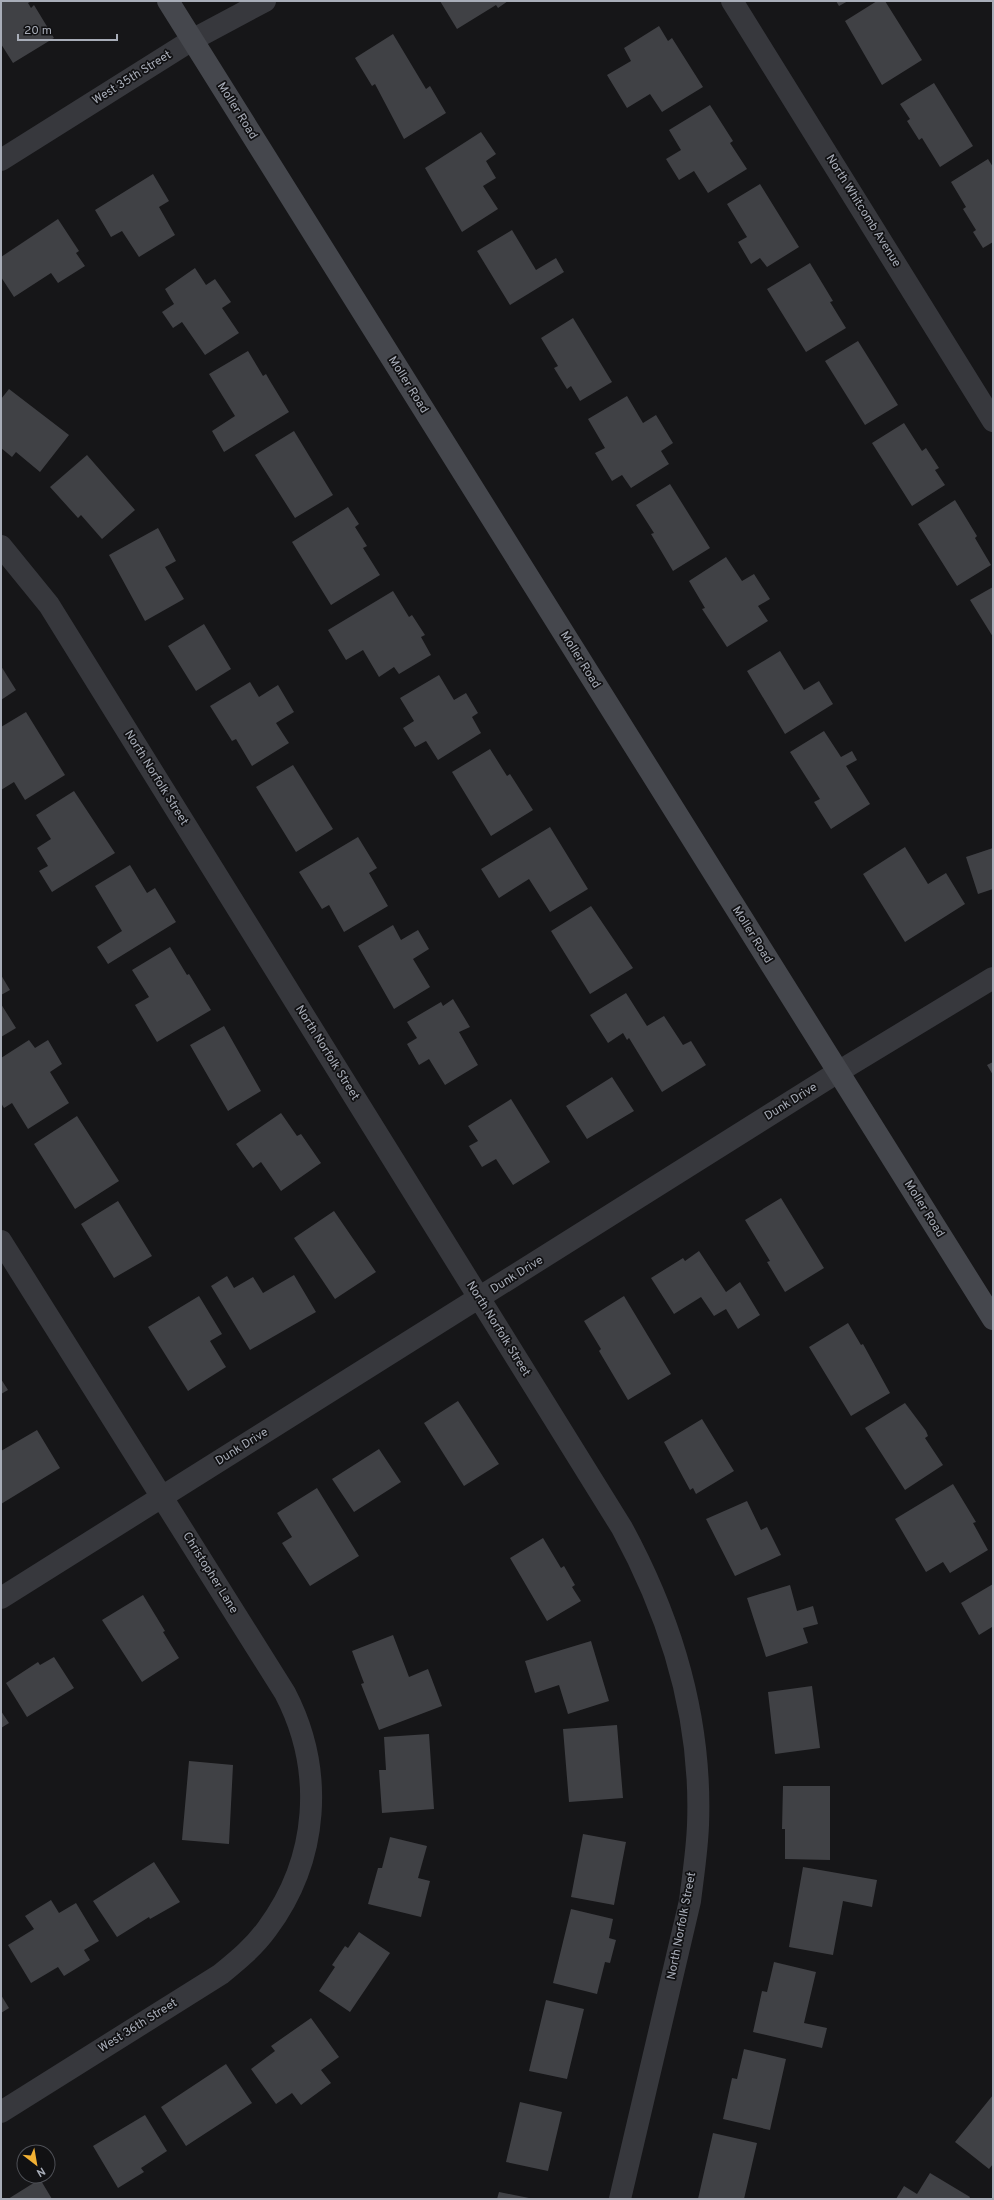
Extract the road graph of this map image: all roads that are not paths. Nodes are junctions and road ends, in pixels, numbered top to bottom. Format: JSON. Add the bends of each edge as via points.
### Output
{"nodes":[{"id":1,"x":168,"y":1,"type":"edge"},
{"id":2,"x":265,"y":1,"type":"edge"},
{"id":3,"x":732,"y":1,"type":"edge"},
{"id":4,"x":192,"y":40,"type":"junction"},
{"id":5,"x":1,"y":160,"type":"edge"},
{"id":6,"x":993,"y":421,"type":"edge"},
{"id":7,"x":1,"y":546,"type":"edge"},
{"id":8,"x":993,"y":978,"type":"edge"},
{"id":9,"x":838,"y":1072,"type":"junction"},
{"id":10,"x":1,"y":1241,"type":"edge"},
{"id":11,"x":480,"y":1298,"type":"junction"},
{"id":12,"x":993,"y":1318,"type":"edge"},
{"id":13,"x":162,"y":1497,"type":"junction"},
{"id":14,"x":1,"y":1598,"type":"edge"},
{"id":15,"x":267,"y":1930,"type":"joint"},
{"id":16,"x":1,"y":2112,"type":"edge"},
{"id":17,"x":620,"y":2199,"type":"edge"}],
"edges":[{"from":1,"to":4,"type":"main road","name":"Moller Road"},
{"from":2,"to":4,"type":"street","name":"West 35th Street"},
{"from":3,"to":6,"type":"street","name":"North Whitcomb Avenue"},
{"from":4,"to":5,"type":"street","name":"West 35th Street"},
{"from":4,"to":9,"type":"main road","name":"Moller Road"},
{"from":7,"to":11,"type":"street","name":"North Norfolk Street","via":[[49,605]]},
{"from":8,"to":9,"type":"street","name":"Dunk Drive"},
{"from":9,"to":11,"type":"street","name":"Dunk Drive"},
{"from":9,"to":12,"type":"main road","name":"Moller Road"},
{"from":10,"to":13,"type":"street","name":"Christopher Lane"},
{"from":11,"to":13,"type":"street","name":"Dunk Drive"},
{"from":11,"to":17,"type":"street","name":"North Norfolk Street","via":[[638,1557],[668,1627],[691,1717],[696,1762],[698,1824],[690,1901]]},
{"from":13,"to":14,"type":"street","name":"Dunk Drive"},
{"from":13,"to":15,"type":"street","name":"Christopher Lane","via":[[278,1680],[294,1711],[305,1744],[311,1784],[311,1812],[303,1860],[291,1889]]},
{"from":15,"to":16,"type":"street","name":"West 36th Street","via":[[246,1954],[221,1974]]}]}
